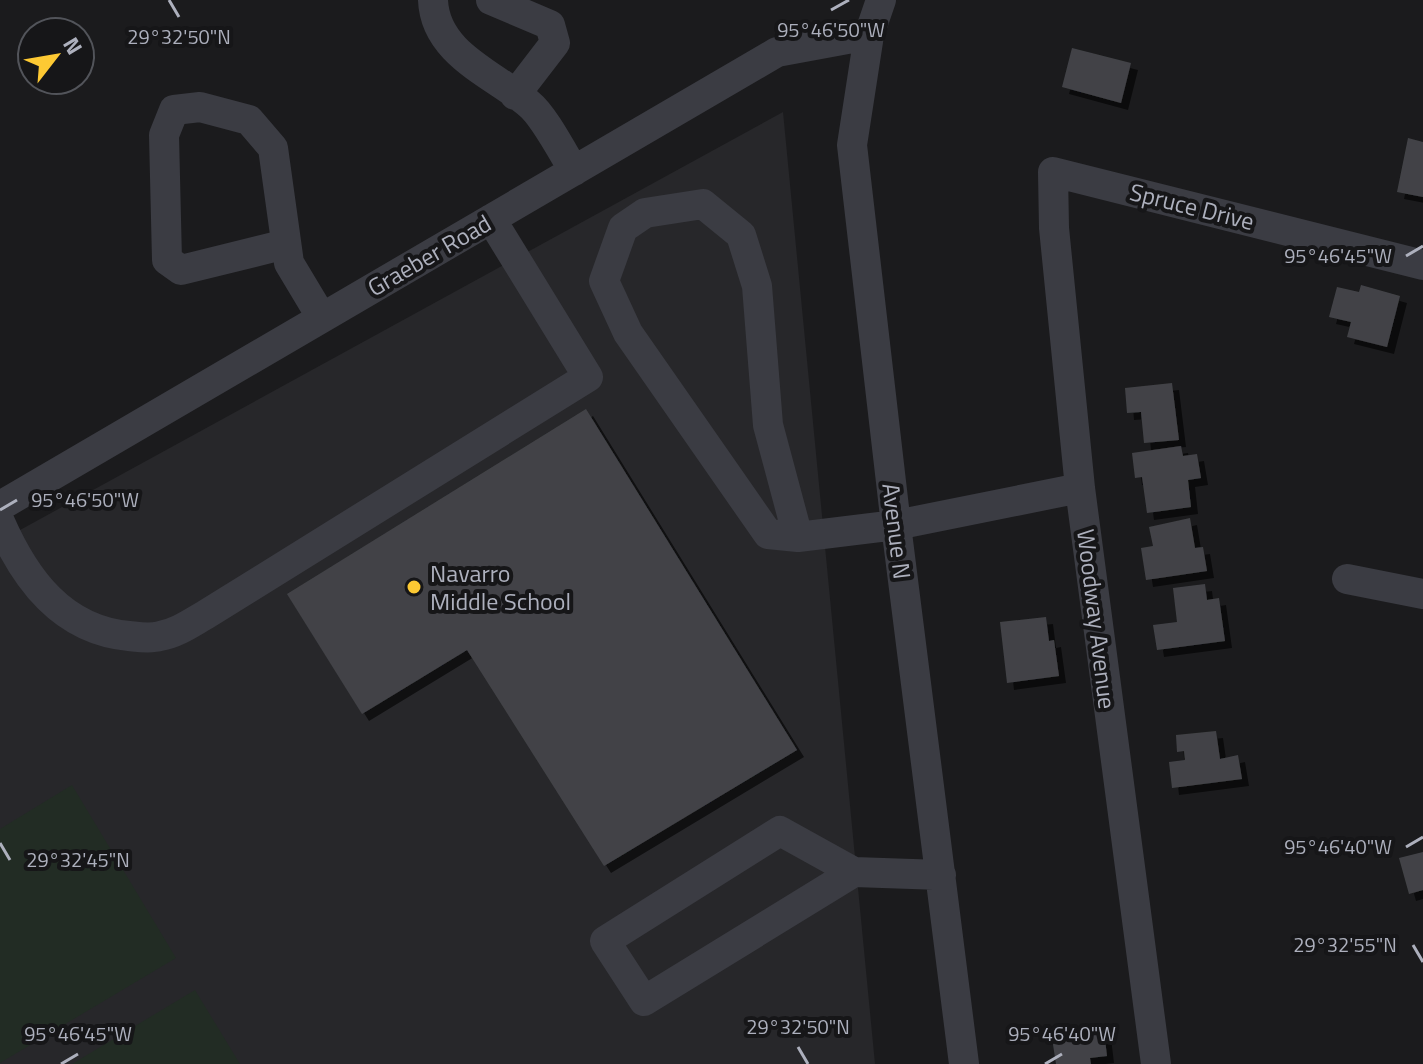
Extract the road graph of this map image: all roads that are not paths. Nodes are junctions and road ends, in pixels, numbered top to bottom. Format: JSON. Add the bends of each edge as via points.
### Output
{"nodes":[{"id":1,"x":433,"y":0,"type":"edge"},
{"id":2,"x":491,"y":0,"type":"edge"},
{"id":3,"x":881,"y":0,"type":"edge"},
{"id":4,"x":869,"y":35,"type":"junction"},
{"id":5,"x":515,"y":95,"type":"junction"},
{"id":6,"x":574,"y":171,"type":"junction"},
{"id":7,"x":1053,"y":172,"type":"joint"},
{"id":8,"x":491,"y":219,"type":"junction"},
{"id":9,"x":286,"y":244,"type":"junction"},
{"id":10,"x":1423,"y":265,"type":"edge"},
{"id":11,"x":322,"y":318,"type":"junction"},
{"id":12,"x":1080,"y":488,"type":"junction"},
{"id":13,"x":0,"y":506,"type":"edge"},
{"id":14,"x":0,"y":522,"type":"edge"},
{"id":15,"x":896,"y":525,"type":"junction"},
{"id":16,"x":798,"y":537,"type":"junction"},
{"id":17,"x":1347,"y":579,"type":"dead end"},
{"id":18,"x":1423,"y":594,"type":"edge"},
{"id":19,"x":854,"y":872,"type":"junction"},
{"id":20,"x":941,"y":875,"type":"junction"},
{"id":21,"x":964,"y":1064,"type":"edge"},
{"id":22,"x":1156,"y":1064,"type":"edge"}],
"edges":[{"from":1,"to":5,"type":"street","via":[[434,16],[455,50]]},
{"from":2,"to":5,"type":"street","via":[[550,25],[555,43]]},
{"from":3,"to":4,"type":"street","name":"Avenue N"},
{"from":4,"to":6,"type":"street","name":"Graeber Road","via":[[777,52]]},
{"from":4,"to":15,"type":"street","name":"Avenue N","via":[[852,145]]},
{"from":5,"to":6,"type":"street","via":[[532,106]]},
{"from":6,"to":8,"type":"street","name":"Graeber Road"},
{"from":7,"to":10,"type":"street","name":"Spruce Drive"},
{"from":7,"to":12,"type":"street","name":"Woodway Avenue"},
{"from":8,"to":11,"type":"street","name":"Graeber Road"},
{"from":8,"to":14,"type":"street","via":[[588,377],[179,630],[159,637],[113,635],[68,616],[35,586]]},
{"from":9,"to":9,"type":"street","via":[[273,148],[249,120],[200,107],[174,110],[164,135],[167,260],[181,270]]},
{"from":9,"to":11,"type":"street","via":[[289,263]]},
{"from":11,"to":13,"type":"street","name":"Graeber Road"},
{"from":12,"to":15,"type":"street"},
{"from":12,"to":22,"type":"street","name":"Woodway Avenue"},
{"from":15,"to":16,"type":"street"},
{"from":15,"to":20,"type":"street","name":"Avenue N"},
{"from":16,"to":16,"type":"street","via":[[768,425],[757,286],[741,235],[703,204],[645,213],[623,228],[604,281],[628,333],[768,534]]},
{"from":17,"to":18,"type":"street"},
{"from":19,"to":19,"type":"street","via":[[780,831],[605,941],[644,1001]]},
{"from":19,"to":20,"type":"street"},
{"from":20,"to":21,"type":"street","name":"Avenue N"}]}
